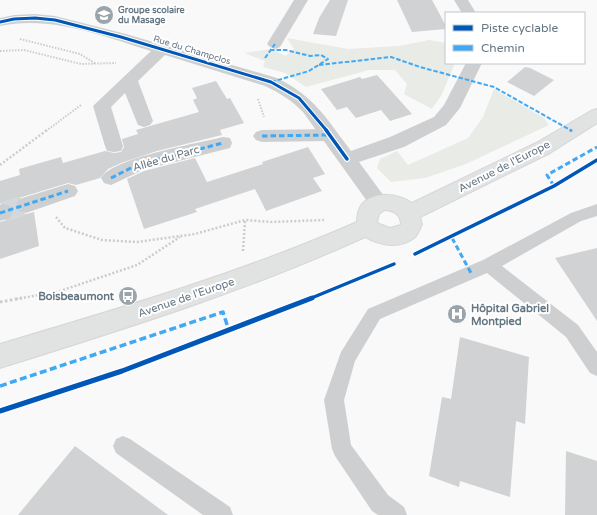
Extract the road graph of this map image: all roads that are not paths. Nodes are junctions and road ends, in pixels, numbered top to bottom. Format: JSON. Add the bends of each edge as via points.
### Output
{"nodes":[{"id":1,"x":301,"y":0,"type":"edge"},
{"id":2,"x":461,"y":0,"type":"edge"},
{"id":3,"x":468,"y":12,"type":"edge"},
{"id":4,"x":0,"y":22,"type":"edge"},
{"id":5,"x":275,"y":44,"type":"dead end"},
{"id":6,"x":158,"y":53,"type":"junction"},
{"id":7,"x":473,"y":64,"type":"edge"},
{"id":8,"x":129,"y":80,"type":"junction"},
{"id":9,"x":597,"y":115,"type":"edge"},
{"id":10,"x":144,"y":120,"type":"dead end"},
{"id":11,"x":329,"y":135,"type":"junction"},
{"id":12,"x":262,"y":136,"type":"road end"},
{"id":13,"x":223,"y":143,"type":"dead end"},
{"id":14,"x":114,"y":146,"type":"dead end"},
{"id":15,"x":347,"y":159,"type":"junction"},
{"id":16,"x":111,"y":178,"type":"dead end"},
{"id":17,"x":60,"y":194,"type":"road end"},
{"id":18,"x":379,"y":203,"type":"junction"},
{"id":19,"x":26,"y":205,"type":"tunnel mouth"},
{"id":20,"x":597,"y":210,"type":"edge"},
{"id":21,"x":409,"y":213,"type":"junction"},
{"id":22,"x":369,"y":226,"type":"junction"},
{"id":23,"x":489,"y":265,"type":"junction"},
{"id":24,"x":0,"y":356,"type":"edge"},
{"id":25,"x":597,"y":367,"type":"edge"},
{"id":26,"x":123,"y":446,"type":"dead end"},
{"id":27,"x":222,"y":515,"type":"edge"},
{"id":28,"x":396,"y":515,"type":"edge"}],
"edges":[{"from":1,"to":5,"type":"street"},
{"from":2,"to":3,"type":"street"},
{"from":4,"to":6,"type":"street","name":"Rue du Champclos","via":[[35,18],[55,20]]},
{"from":6,"to":8,"type":"street"},
{"from":6,"to":11,"type":"street","name":"Rue du Champclos","via":[[252,76],[286,89],[309,108]]},
{"from":7,"to":15,"type":"street","via":[[451,108],[440,121],[397,142]]},
{"from":8,"to":10,"type":"street"},
{"from":8,"to":14,"type":"street","via":[[102,106]]},
{"from":9,"to":21,"type":"main road","name":"Avenue de l'Europe","via":[[543,148]]},
{"from":11,"to":12,"type":"street"},
{"from":11,"to":15,"type":"street","name":"Rue du Champclos"},
{"from":13,"to":16,"type":"street","name":"Allée du Parc","via":[[137,165]]},
{"from":15,"to":18,"type":"street","name":"Rue du Champclos"},
{"from":17,"to":19,"type":"street"},
{"from":18,"to":21,"type":"main road","via":[[399,205]]},
{"from":18,"to":22,"type":"main road","via":[[369,210]]},
{"from":20,"to":23,"type":"lane","via":[[576,217]]},
{"from":21,"to":22,"type":"main road","via":[[412,224],[401,236],[379,235]]},
{"from":22,"to":24,"type":"main road","name":"Avenue de l'Europe","via":[[315,251],[215,287]]},
{"from":23,"to":25,"type":"lane","via":[[572,331]]},
{"from":23,"to":28,"type":"lane","via":[[374,314],[347,358],[334,400],[342,449],[380,503]]},
{"from":26,"to":27,"type":"lane"}]}
